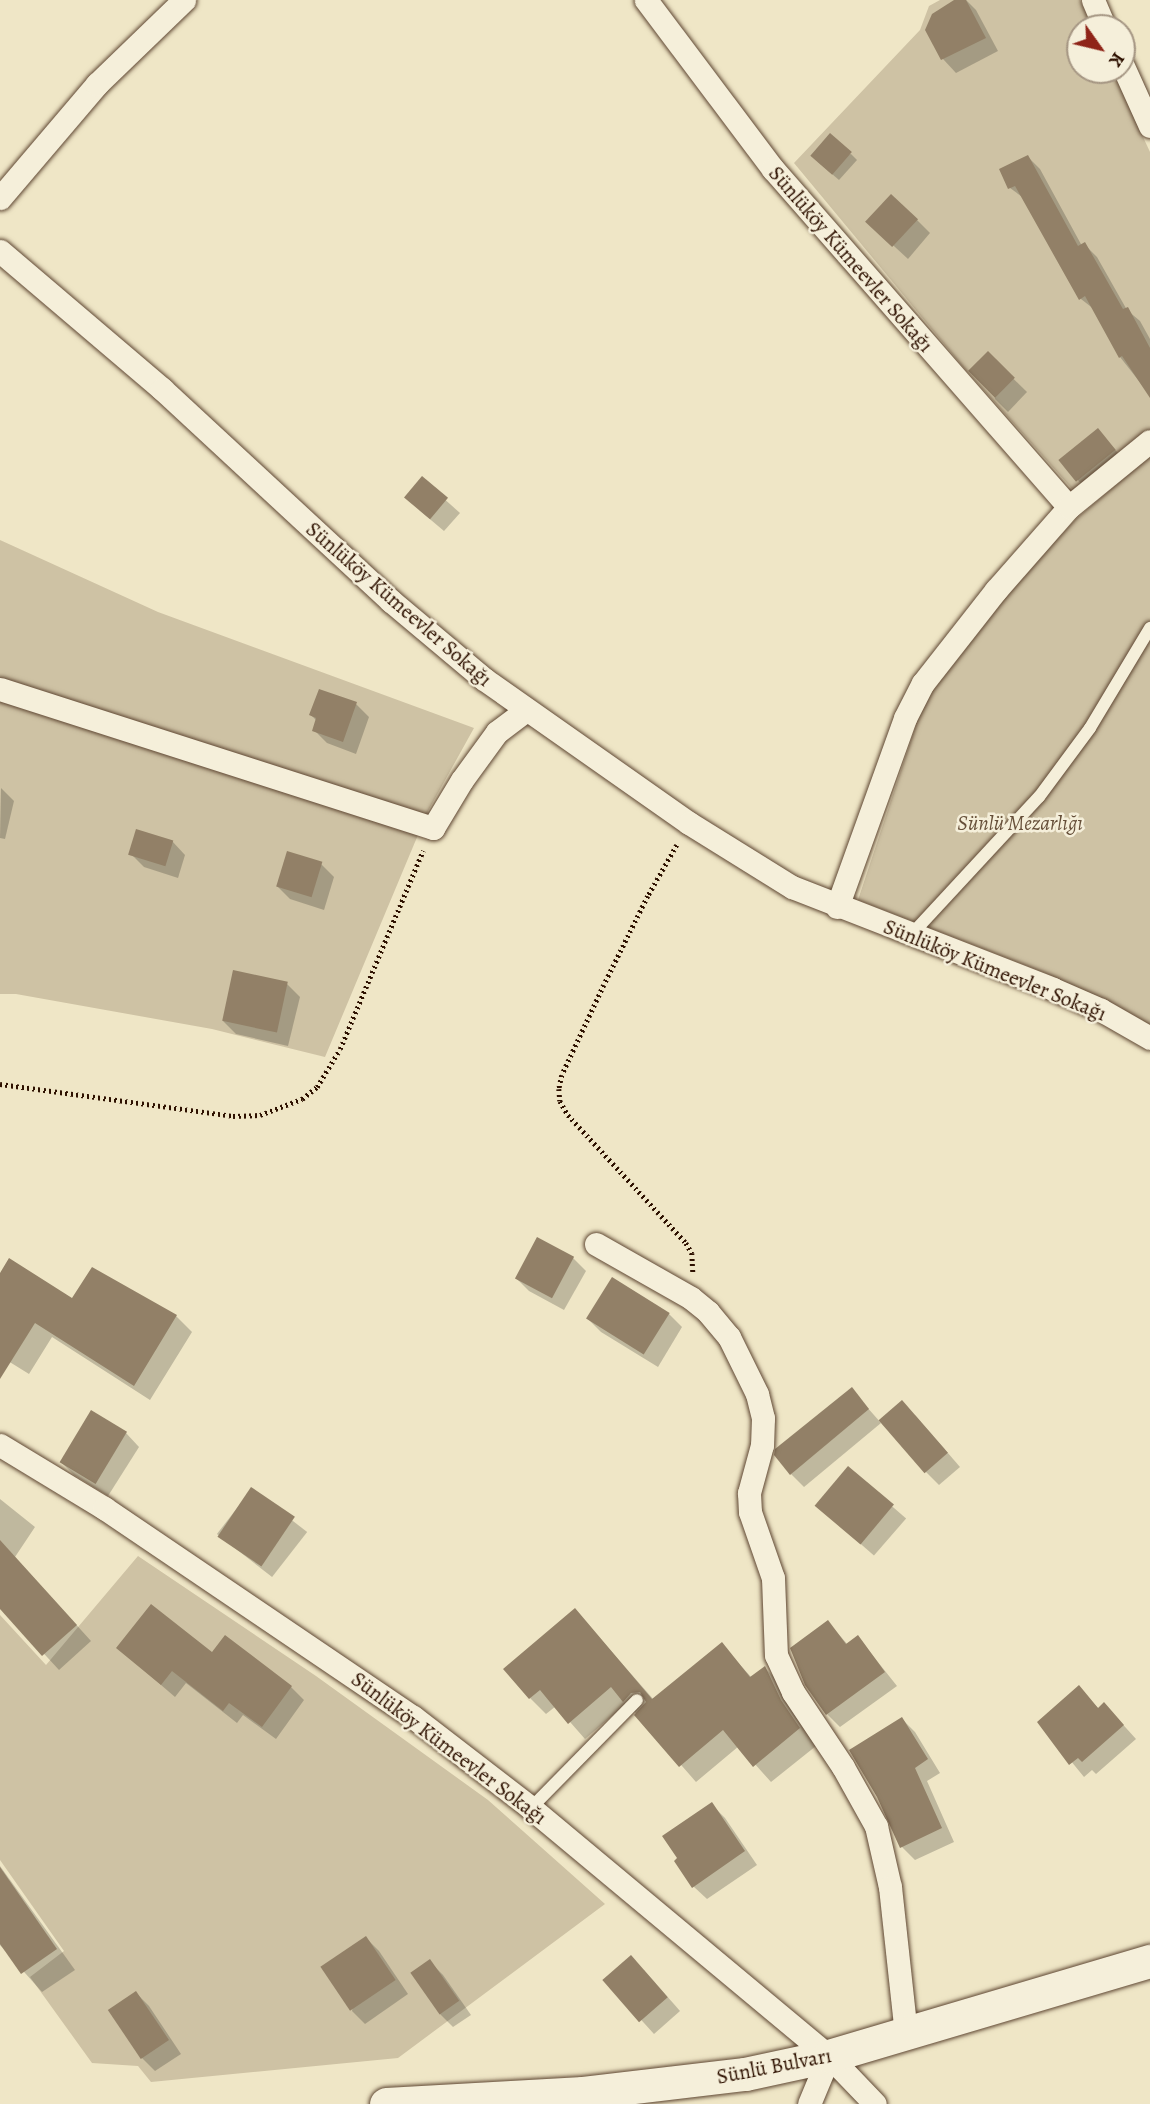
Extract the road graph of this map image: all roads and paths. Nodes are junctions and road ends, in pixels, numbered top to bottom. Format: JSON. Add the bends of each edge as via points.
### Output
{"nodes":[{"id":1,"x":184,"y":0,"type":"edge"},
{"id":2,"x":646,"y":0,"type":"edge"},
{"id":3,"x":1131,"y":84,"type":"edge"},
{"id":4,"x":1150,"y":125,"type":"edge"},
{"id":5,"x":0,"y":198,"type":"edge"},
{"id":6,"x":0,"y":251,"type":"edge"},
{"id":7,"x":1150,"y":441,"type":"edge"},
{"id":8,"x":1069,"y":507,"type":"junction"},
{"id":9,"x":1150,"y":628,"type":"edge"},
{"id":10,"x":0,"y":689,"type":"edge"},
{"id":11,"x":526,"y":710,"type":"junction"},
{"id":12,"x":689,"y":823,"type":"junction"},
{"id":13,"x":433,"y":828,"type":"junction"},
{"id":14,"x":836,"y":907,"type":"junction"},
{"id":15,"x":911,"y":934,"type":"junction"},
{"id":16,"x":1150,"y":1038,"type":"edge"},
{"id":17,"x":0,"y":1084,"type":"edge"},
{"id":18,"x":596,"y":1244,"type":"dead end"},
{"id":19,"x":691,"y":1298,"type":"junction"},
{"id":20,"x":0,"y":1446,"type":"edge"},
{"id":21,"x":637,"y":1700,"type":"dead end"},
{"id":22,"x":531,"y":1808,"type":"junction"},
{"id":23,"x":1150,"y":1961,"type":"edge"},
{"id":24,"x":906,"y":2035,"type":"junction"},
{"id":25,"x":829,"y":2056,"type":"junction"},
{"id":26,"x":386,"y":2104,"type":"edge"},
{"id":27,"x":809,"y":2104,"type":"edge"},
{"id":28,"x":875,"y":2104,"type":"edge"}],
"edges":[{"from":1,"to":5,"type":"street","via":[[97,84]]},
{"from":2,"to":8,"type":"street","name":"Sünlüköy Kümeevler Sokağı","via":[[781,179]]},
{"from":3,"to":4,"type":"street"},
{"from":6,"to":11,"type":"street","name":"Sünlüköy Kümeevler Sokağı","via":[[162,389],[391,601]]},
{"from":7,"to":8,"type":"street"},
{"from":8,"to":14,"type":"street","via":[[947,650],[913,699]]},
{"from":9,"to":15,"type":"lane","via":[[1056,775]]},
{"from":10,"to":13,"type":"street"},
{"from":11,"to":12,"type":"street","name":"Sünlüköy Kümeevler Sokağı"},
{"from":11,"to":13,"type":"street","via":[[497,732]]},
{"from":12,"to":14,"type":"street","name":"Sünlüköy Kümeevler Sokağı","via":[[756,867]]},
{"from":12,"to":19,"type":"path","via":[[648,896],[566,1065],[559,1089],[568,1115],[686,1243],[694,1267]]},
{"from":13,"to":17,"type":"path","via":[[340,1049],[323,1079],[302,1099],[260,1115],[233,1116]]},
{"from":14,"to":15,"type":"street","name":"Sünlüköy Kümeevler Sokağı"},
{"from":15,"to":16,"type":"street","name":"Sünlüköy Kümeevler Sokağı","via":[[1053,989]]},
{"from":18,"to":19,"type":"street"},
{"from":19,"to":24,"type":"street","via":[[729,1337],[757,1394],[763,1418],[762,1445],[749,1493],[750,1512],[773,1578],[776,1655],[793,1692],[876,1826],[890,1887]]},
{"from":20,"to":22,"type":"street","name":"Sünlüköy Kümeevler Sokağı","via":[[104,1508],[413,1717]]},
{"from":21,"to":22,"type":"lane"},
{"from":22,"to":25,"type":"street","name":"Sünlüköy Kümeevler Sokağı"},
{"from":23,"to":24,"type":"main road","name":"Sünlü Bulvarı"},
{"from":24,"to":25,"type":"main road","name":"Sünlü Bulvarı"},
{"from":25,"to":26,"type":"main road","name":"Sünlü Bulvarı","via":[[668,2085]]},
{"from":25,"to":27,"type":"street"},
{"from":25,"to":28,"type":"street","name":"Sünlüköy Kümeevler Sokağı"}]}
